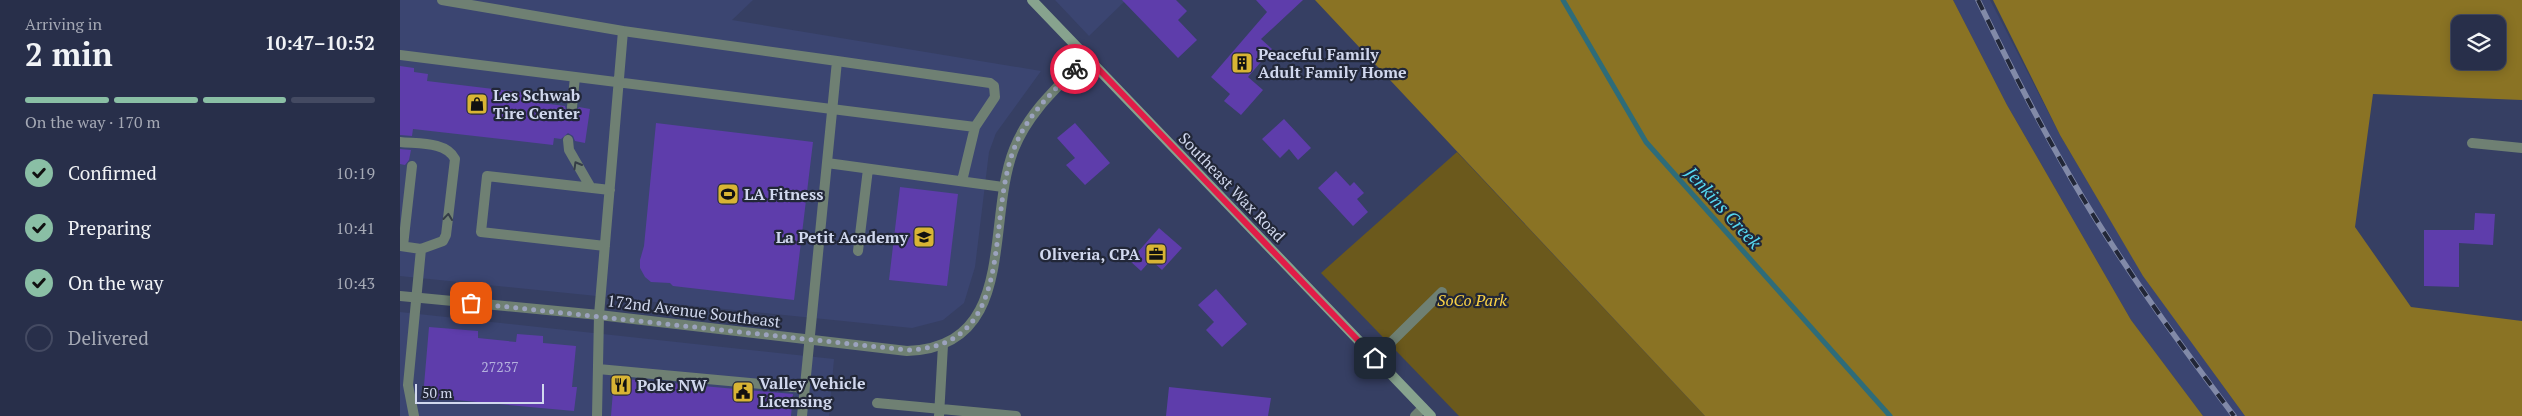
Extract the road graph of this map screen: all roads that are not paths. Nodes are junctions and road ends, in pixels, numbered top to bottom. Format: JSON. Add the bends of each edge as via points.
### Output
{"nodes":[{"id":1,"x":442,"y":0,"type":"edge"},
{"id":2,"x":1032,"y":0,"type":"edge"},
{"id":3,"x":623,"y":30,"type":"junction"},
{"id":4,"x":400,"y":55,"type":"edge"},
{"id":5,"x":1087,"y":57,"type":"junction"},
{"id":6,"x":837,"y":61,"type":"junction"},
{"id":7,"x":575,"y":77,"type":"junction"},
{"id":8,"x":620,"y":82,"type":"junction"},
{"id":9,"x":572,"y":106,"type":"dead end"},
{"id":10,"x":832,"y":109,"type":"junction"},
{"id":11,"x":975,"y":127,"type":"junction"},
{"id":12,"x":568,"y":140,"type":"dead end"},
{"id":13,"x":400,"y":142,"type":"edge"},
{"id":14,"x":2472,"y":143,"type":"dead end"},
{"id":15,"x":2522,"y":148,"type":"edge"},
{"id":16,"x":827,"y":163,"type":"junction"},
{"id":17,"x":412,"y":166,"type":"dead end"},
{"id":18,"x":868,"y":169,"type":"junction"},
{"id":19,"x":962,"y":181,"type":"junction"},
{"id":20,"x":1003,"y":187,"type":"junction"},
{"id":21,"x":591,"y":188,"type":"junction"},
{"id":22,"x":610,"y":190,"type":"junction"},
{"id":23,"x":402,"y":246,"type":"edge"},
{"id":24,"x":605,"y":246,"type":"junction"},
{"id":25,"x":421,"y":249,"type":"junction"},
{"id":26,"x":858,"y":251,"type":"dead end"},
{"id":27,"x":1442,"y":292,"type":"dead end"},
{"id":28,"x":400,"y":296,"type":"edge"},
{"id":29,"x":416,"y":297,"type":"junction"},
{"id":30,"x":599,"y":315,"type":"junction"},
{"id":31,"x":808,"y":340,"type":"junction"},
{"id":32,"x":943,"y":346,"type":"junction"},
{"id":33,"x":1375,"y":358,"type":"junction"},
{"id":34,"x":598,"y":369,"type":"junction"},
{"id":35,"x":804,"y":388,"type":"junction"},
{"id":36,"x":877,"y":403,"type":"dead end"},
{"id":37,"x":1423,"y":408,"type":"junction"},
{"id":38,"x":939,"y":412,"type":"edge"},
{"id":39,"x":414,"y":416,"type":"edge"},
{"id":40,"x":597,"y":416,"type":"edge"},
{"id":41,"x":802,"y":416,"type":"edge"},
{"id":42,"x":1010,"y":416,"type":"edge"},
{"id":43,"x":1415,"y":416,"type":"edge"},
{"id":44,"x":1431,"y":416,"type":"edge"}],
"edges":[{"from":1,"to":3,"type":"street"},
{"from":2,"to":5,"type":"street","name":"Southeast Wax Road"},
{"from":3,"to":6,"type":"street"},
{"from":3,"to":8,"type":"street"},
{"from":4,"to":7,"type":"street"},
{"from":5,"to":20,"type":"street","name":"172nd Avenue Southeast","via":[[1024,124]]},
{"from":5,"to":33,"type":"street","name":"Southeast Wax Road"},
{"from":6,"to":10,"type":"street"},
{"from":6,"to":11,"type":"street","via":[[990,83],[994,86],[995,97]]},
{"from":7,"to":8,"type":"street"},
{"from":7,"to":9,"type":"street"},
{"from":8,"to":10,"type":"street"},
{"from":8,"to":22,"type":"street"},
{"from":10,"to":11,"type":"street"},
{"from":10,"to":16,"type":"street"},
{"from":11,"to":19,"type":"street"},
{"from":21,"to":12,"type":"street","one_way":true,"via":[[572,156]]},
{"from":25,"to":13,"type":"street","one_way":true,"via":[[443,241],[446,235],[455,159],[445,147]]},
{"from":14,"to":15,"type":"street"},
{"from":16,"to":18,"type":"street"},
{"from":16,"to":31,"type":"street"},
{"from":17,"to":23,"type":"street"},
{"from":18,"to":19,"type":"street"},
{"from":18,"to":26,"type":"street"},
{"from":19,"to":20,"type":"street"},
{"from":20,"to":32,"type":"street","name":"172nd Avenue Southeast","via":[[988,292],[980,312]]},
{"from":21,"to":22,"type":"street"},
{"from":21,"to":24,"type":"street","via":[[487,176],[481,232]]},
{"from":22,"to":24,"type":"street"},
{"from":23,"to":25,"type":"street"},
{"from":24,"to":30,"type":"street"},
{"from":25,"to":29,"type":"street"},
{"from":27,"to":33,"type":"street"},
{"from":28,"to":29,"type":"street","name":"172nd Avenue Southeast"},
{"from":29,"to":30,"type":"street","name":"172nd Avenue Southeast"},
{"from":29,"to":39,"type":"street","via":[[408,385]]},
{"from":30,"to":31,"type":"street","name":"172nd Avenue Southeast"},
{"from":30,"to":34,"type":"street"},
{"from":31,"to":32,"type":"street","name":"172nd Avenue Southeast","via":[[907,350]]},
{"from":31,"to":35,"type":"street"},
{"from":32,"to":38,"type":"street"},
{"from":33,"to":37,"type":"street","name":"Southeast Wax Road"},
{"from":34,"to":35,"type":"street"},
{"from":34,"to":40,"type":"street"},
{"from":35,"to":41,"type":"street"},
{"from":36,"to":38,"type":"street"},
{"from":37,"to":43,"type":"street"},
{"from":37,"to":44,"type":"street","name":"Southeast Wax Road"},
{"from":38,"to":42,"type":"street"}]}
